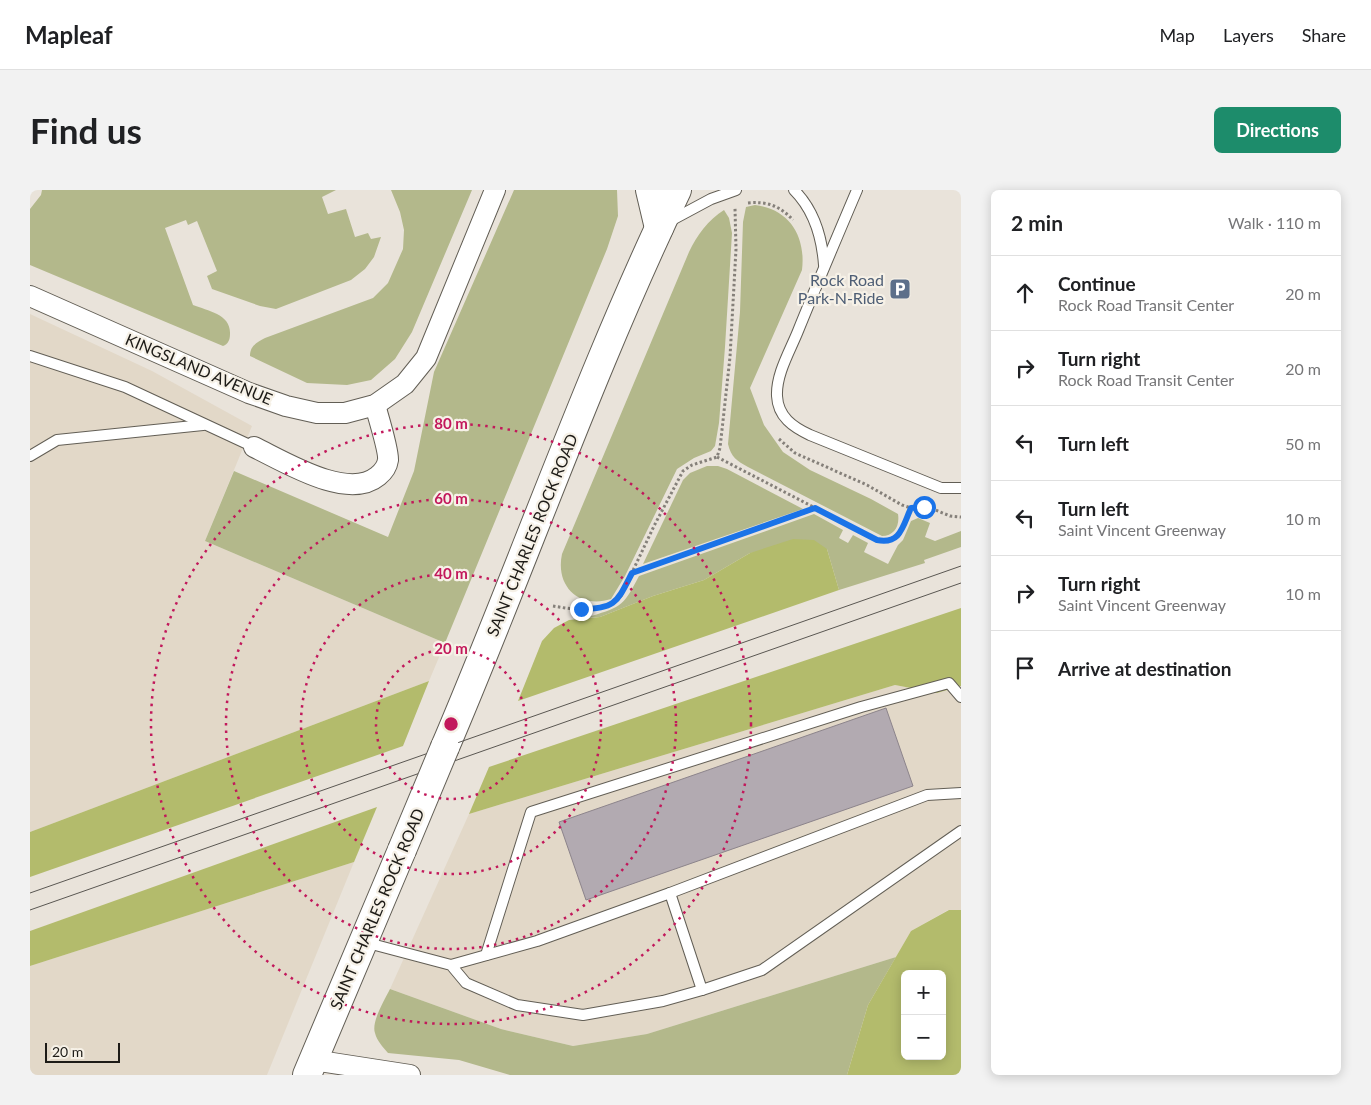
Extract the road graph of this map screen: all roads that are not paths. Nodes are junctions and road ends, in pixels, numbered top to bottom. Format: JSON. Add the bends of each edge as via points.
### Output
{"nodes":[{"id":1,"x":495,"y":190,"type":"edge"},
{"id":2,"x":650,"y":190,"type":"edge"},
{"id":3,"x":677,"y":190,"type":"edge"},
{"id":4,"x":736,"y":190,"type":"edge"},
{"id":5,"x":794,"y":190,"type":"edge"},
{"id":6,"x":857,"y":190,"type":"edge"},
{"id":7,"x":659,"y":228,"type":"junction"},
{"id":8,"x":824,"y":268,"type":"junction"},
{"id":9,"x":30,"y":296,"type":"edge"},
{"id":10,"x":30,"y":356,"type":"edge"},
{"id":11,"x":375,"y":405,"type":"junction"},
{"id":12,"x":204,"y":425,"type":"junction"},
{"id":13,"x":254,"y":447,"type":"joint"},
{"id":14,"x":30,"y":456,"type":"edge"},
{"id":15,"x":961,"y":488,"type":"edge"},
{"id":16,"x":961,"y":697,"type":"edge"},
{"id":17,"x":961,"y":793,"type":"edge"},
{"id":18,"x":961,"y":831,"type":"edge"},
{"id":19,"x":670,"y":893,"type":"junction"},
{"id":20,"x":363,"y":942,"type":"junction"},
{"id":21,"x":486,"y":955,"type":"junction"},
{"id":22,"x":451,"y":965,"type":"junction"},
{"id":23,"x":702,"y":990,"type":"junction"},
{"id":24,"x":310,"y":1068,"type":"edge"},
{"id":25,"x":410,"y":1075,"type":"edge"}],
"edges":[{"from":1,"to":11,"type":"street","name":"KINGSLAND AVENUE","via":[[426,358],[405,384]]},
{"from":2,"to":7,"type":"main road"},
{"from":3,"to":7,"type":"main road","name":"SAINT CHARLES ROCK ROAD"},
{"from":4,"to":7,"type":"lane","via":[[703,202]]},
{"from":5,"to":8,"type":"lane","via":[[811,213],[823,252]]},
{"from":6,"to":8,"type":"lane"},
{"from":7,"to":20,"type":"main road","name":"SAINT CHARLES ROCK ROAD","bridge":true},
{"from":8,"to":15,"type":"lane","via":[[778,381],[777,398],[781,411],[792,426],[810,435],[941,488]]},
{"from":9,"to":11,"type":"street","name":"KINGSLAND AVENUE","via":[[286,406],[346,413]]},
{"from":10,"to":12,"type":"lane","via":[[126,387]]},
{"from":11,"to":13,"type":"street","via":[[388,460],[385,469],[372,481],[353,485],[328,482]]},
{"from":12,"to":13,"type":"lane"},
{"from":12,"to":14,"type":"lane","via":[[57,440]]},
{"from":16,"to":21,"type":"lane","via":[[949,683],[861,707],[531,812]]},
{"from":17,"to":19,"type":"lane","via":[[927,795]]},
{"from":18,"to":23,"type":"lane","via":[[762,970]]},
{"from":19,"to":21,"type":"lane","via":[[537,941]]},
{"from":19,"to":23,"type":"lane"},
{"from":20,"to":22,"type":"lane"},
{"from":20,"to":24,"type":"main road","name":"SAINT CHARLES ROCK ROAD"},
{"from":21,"to":22,"type":"lane"},
{"from":22,"to":23,"type":"lane","via":[[466,983],[517,1005],[583,1015],[663,1001]]},
{"from":24,"to":25,"type":"street"}]}
